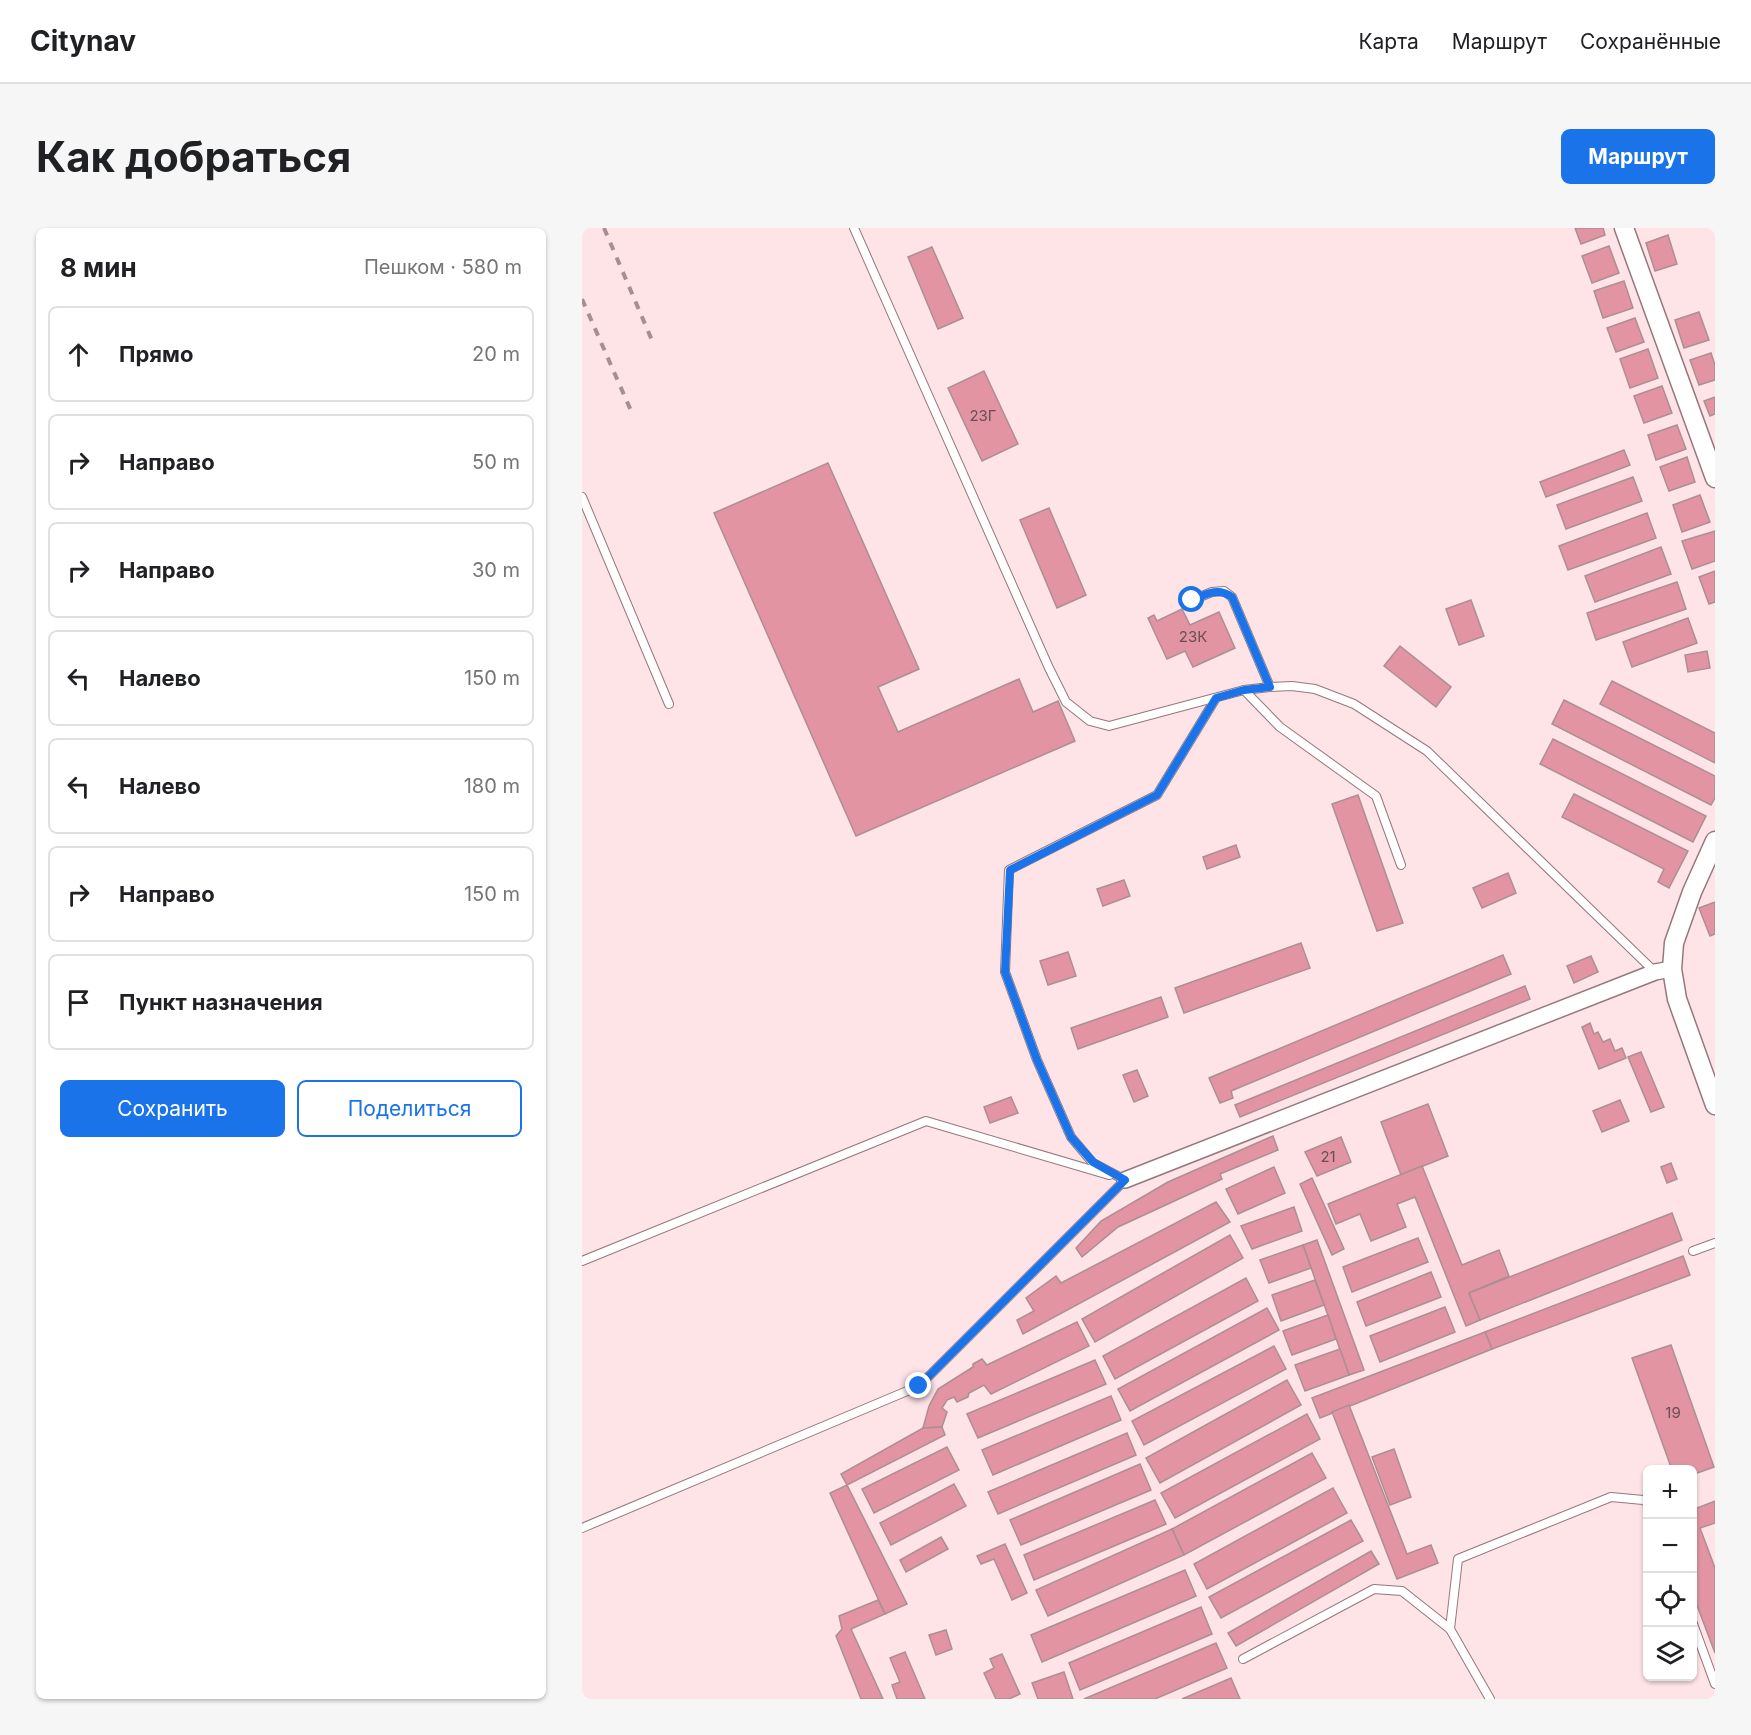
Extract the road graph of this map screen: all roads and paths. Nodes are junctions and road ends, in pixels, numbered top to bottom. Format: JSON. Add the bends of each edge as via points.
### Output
{"nodes":[{"id":1,"x":854,"y":228,"type":"edge"},
{"id":2,"x":1624,"y":228,"type":"edge"},
{"id":3,"x":1715,"y":478,"type":"edge"},
{"id":4,"x":582,"y":497,"type":"edge"},
{"id":5,"x":1192,"y":600,"type":"dead end"},
{"id":6,"x":1270,"y":687,"type":"junction"},
{"id":7,"x":1244,"y":690,"type":"junction"},
{"id":8,"x":1216,"y":698,"type":"junction"},
{"id":9,"x":669,"y":704,"type":"dead end"},
{"id":10,"x":1715,"y":841,"type":"edge"},
{"id":11,"x":1401,"y":865,"type":"dead end"},
{"id":12,"x":1663,"y":971,"type":"junction"},
{"id":13,"x":1715,"y":1105,"type":"edge"},
{"id":14,"x":1125,"y":1180,"type":"junction"},
{"id":15,"x":1715,"y":1243,"type":"edge"},
{"id":16,"x":1693,"y":1251,"type":"dead end"},
{"id":17,"x":582,"y":1261,"type":"edge"},
{"id":18,"x":1643,"y":1500,"type":"edge"},
{"id":19,"x":582,"y":1528,"type":"edge"},
{"id":20,"x":1694,"y":1627,"type":"edge"},
{"id":21,"x":1450,"y":1629,"type":"junction"},
{"id":22,"x":1243,"y":1659,"type":"dead end"},
{"id":23,"x":1715,"y":1684,"type":"edge"},
{"id":24,"x":1490,"y":1699,"type":"edge"}],
"edges":[{"from":1,"to":8,"type":"lane","via":[[1066,702],[1090,722],[1109,726]]},
{"from":2,"to":3,"type":"street"},
{"from":4,"to":9,"type":"lane"},
{"from":5,"to":6,"type":"lane","via":[[1224,591],[1232,597]]},
{"from":6,"to":7,"type":"lane"},
{"from":6,"to":12,"type":"lane","via":[[1314,689],[1354,704],[1427,751]]},
{"from":7,"to":8,"type":"lane"},
{"from":7,"to":11,"type":"lane","via":[[1280,727],[1376,796]]},
{"from":8,"to":14,"type":"lane","via":[[1157,795],[1010,870],[1005,972],[1037,1060],[1071,1137],[1093,1162]]},
{"from":10,"to":12,"type":"street"},
{"from":12,"to":13,"type":"street"},
{"from":12,"to":14,"type":"street"},
{"from":14,"to":17,"type":"lane","via":[[926,1121]]},
{"from":14,"to":19,"type":"lane","via":[[919,1386]]},
{"from":15,"to":16,"type":"lane"},
{"from":18,"to":21,"type":"lane","via":[[1611,1497],[1458,1559]]},
{"from":20,"to":23,"type":"lane"},
{"from":21,"to":22,"type":"lane","via":[[1402,1591],[1374,1589]]},
{"from":21,"to":24,"type":"lane"}]}
